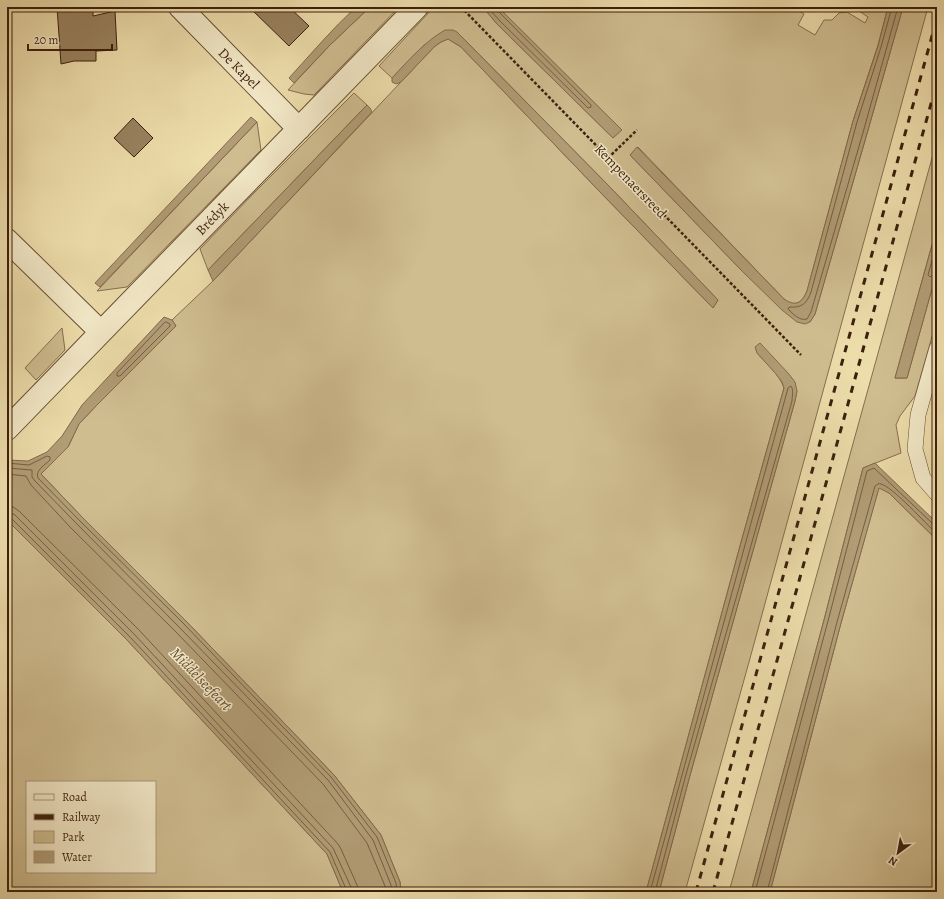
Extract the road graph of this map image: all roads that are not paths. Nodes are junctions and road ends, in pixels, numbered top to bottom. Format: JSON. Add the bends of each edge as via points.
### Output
{"nodes":[{"id":1,"x":180,"y":7,"type":"edge"},
{"id":2,"x":417,"y":7,"type":"edge"},
{"id":3,"x":299,"y":128,"type":"junction"},
{"id":4,"x":7,"y":240,"type":"edge"},
{"id":5,"x":101,"y":332,"type":"junction"},
{"id":6,"x":937,"y":348,"type":"edge"},
{"id":7,"x":8,"y":428,"type":"edge"},
{"id":8,"x":937,"y":494,"type":"edge"}],
"edges":[{"from":1,"to":3,"type":"street","name":"De Kapel"},
{"from":2,"to":3,"type":"street","name":"Brédyk"},
{"from":3,"to":5,"type":"street","name":"Brédyk"},
{"from":4,"to":5,"type":"street"},
{"from":5,"to":7,"type":"street","name":"Brédyk"},
{"from":6,"to":8,"type":"lane","via":[[918,415],[915,449],[922,478]]}]}
